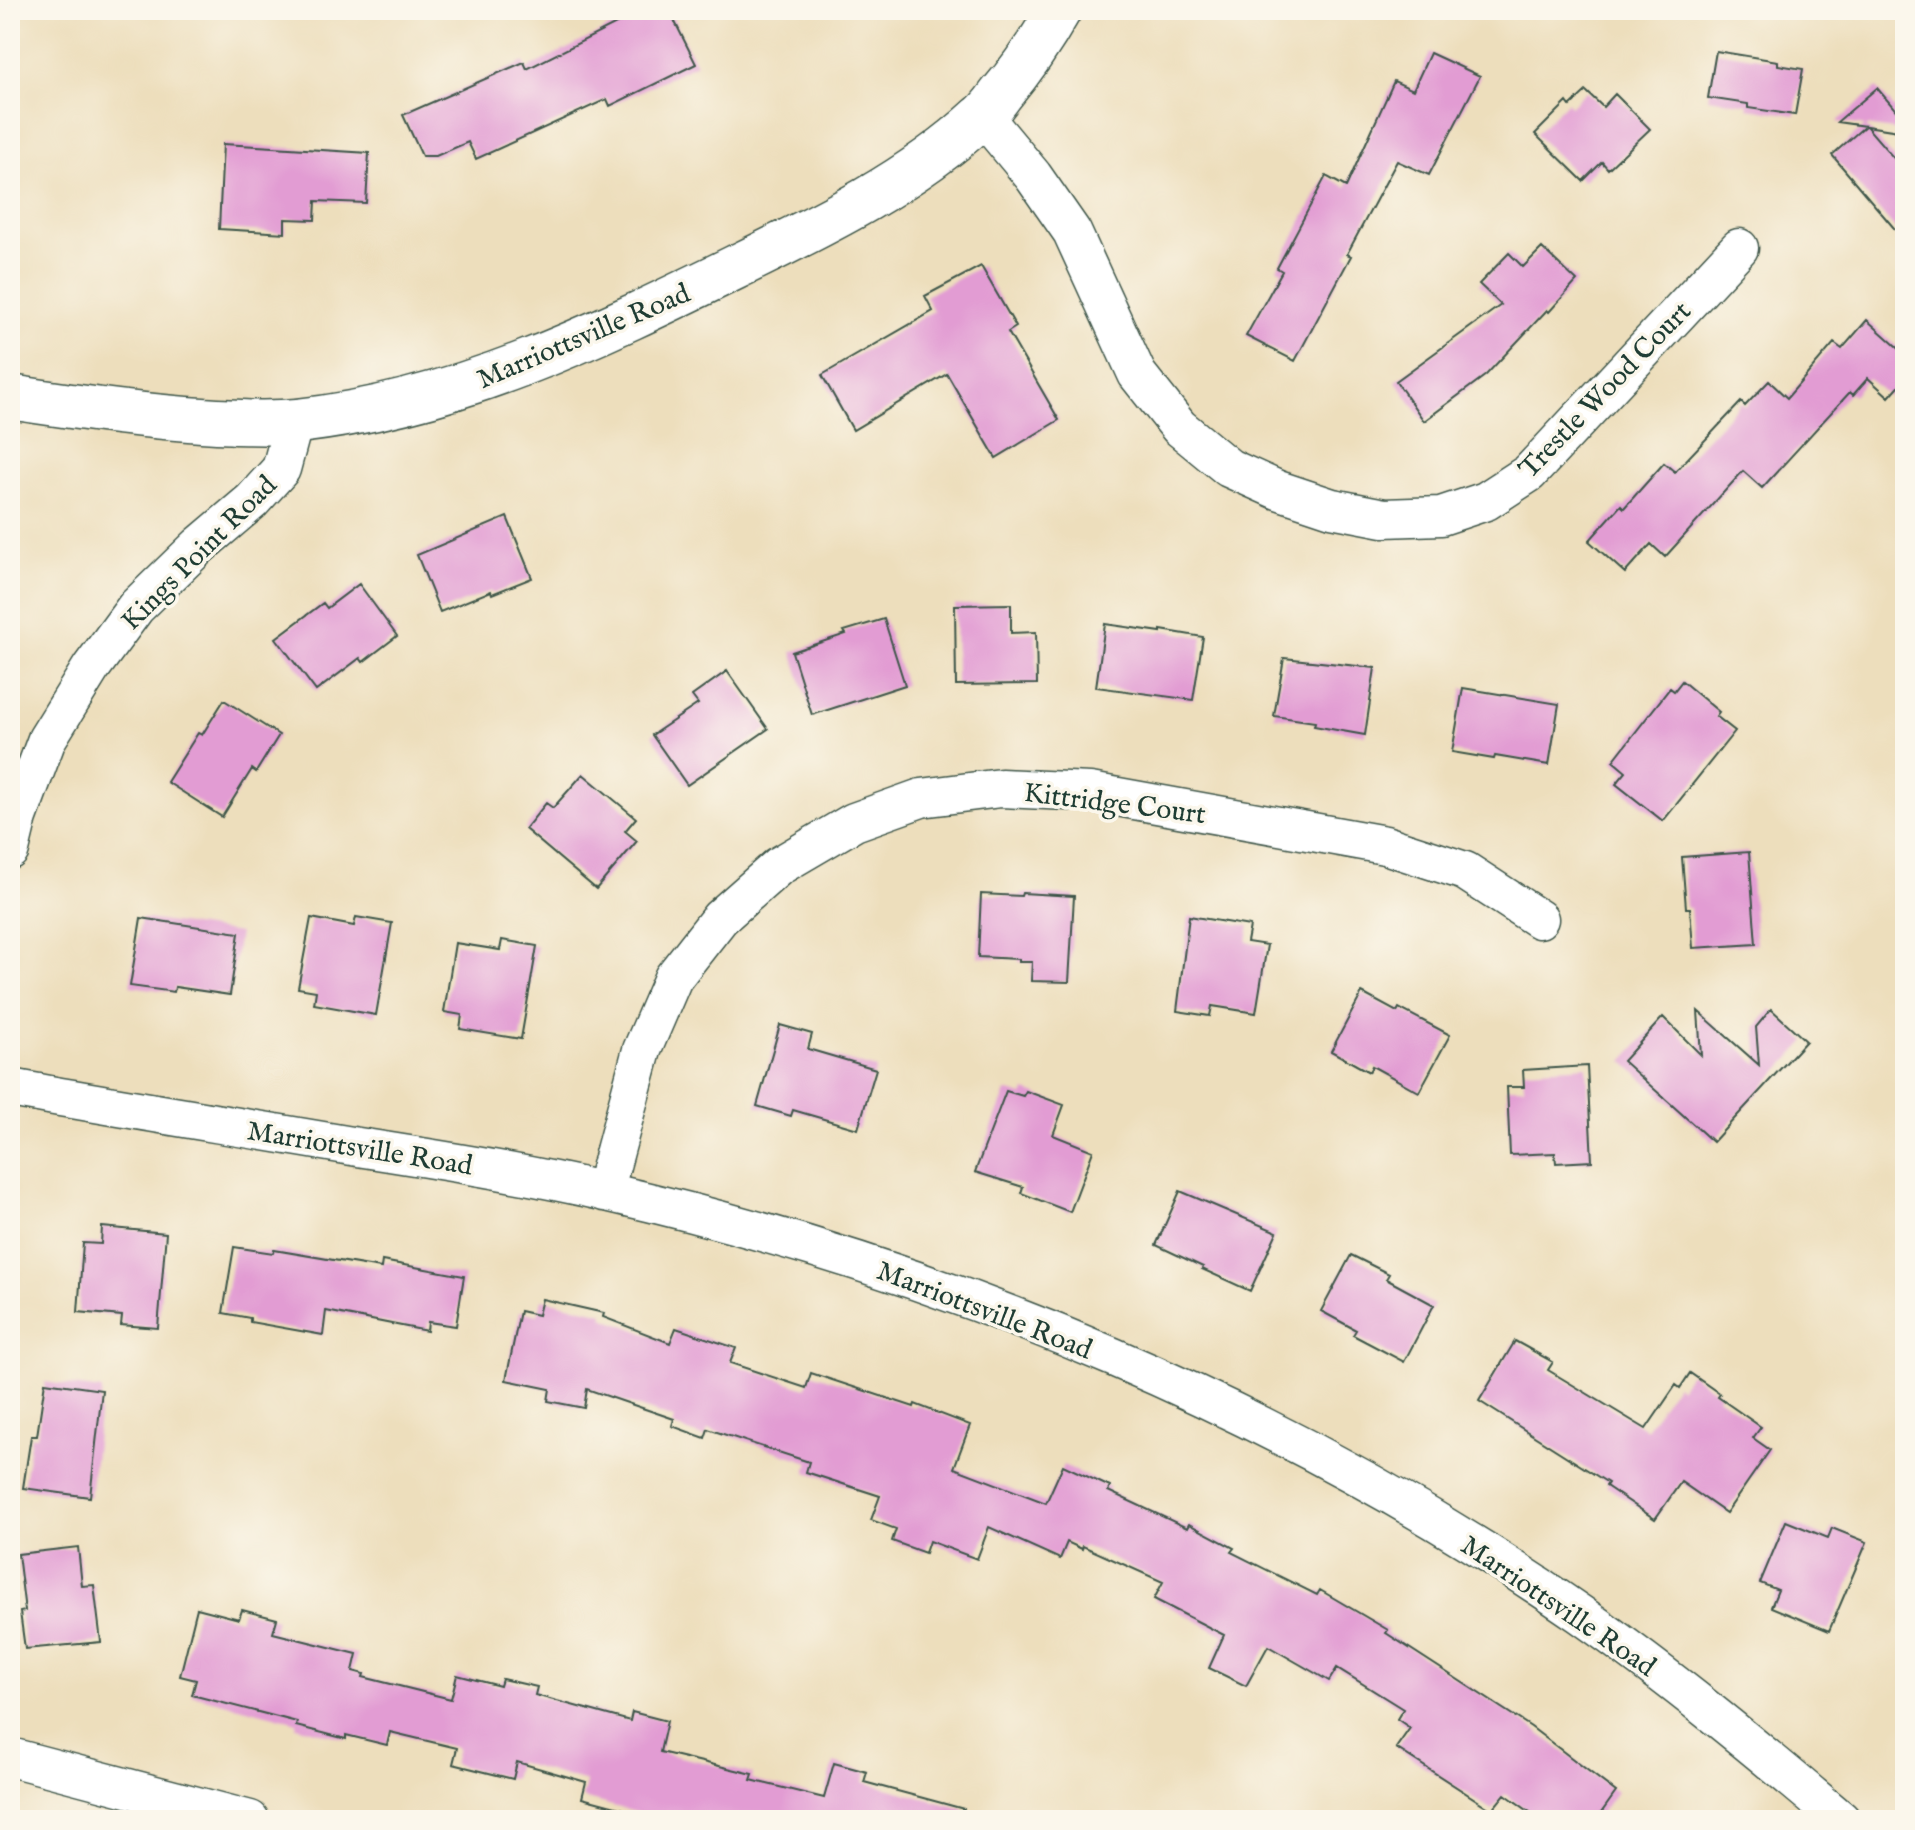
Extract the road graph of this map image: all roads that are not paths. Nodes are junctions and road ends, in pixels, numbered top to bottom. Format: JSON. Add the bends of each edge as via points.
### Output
{"nodes":[{"id":1,"x":1059,"y":10,"type":"edge"},
{"id":2,"x":983,"y":116,"type":"junction"},
{"id":3,"x":1739,"y":248,"type":"dead end"},
{"id":4,"x":10,"y":397,"type":"edge"},
{"id":5,"x":294,"y":421,"type":"junction"},
{"id":6,"x":10,"y":850,"type":"edge"},
{"id":7,"x":1539,"y":919,"type":"dead end"},
{"id":8,"x":10,"y":1088,"type":"edge"},
{"id":9,"x":604,"y":1192,"type":"junction"},
{"id":10,"x":10,"y":1757,"type":"edge"},
{"id":11,"x":250,"y":1820,"type":"edge"},
{"id":12,"x":1841,"y":1820,"type":"edge"}],
"edges":[{"from":1,"to":2,"type":"main road","name":"Marriottsville Road"},
{"from":2,"to":3,"type":"street","name":"Trestle Wood Court","via":[[1072,232],[1137,374],[1179,427],[1229,468],[1278,490],[1384,518],[1441,516],[1486,501],[1529,473]]},
{"from":2,"to":5,"type":"main road","name":"Marriottsville Road","via":[[941,151],[824,223],[532,362],[417,399]]},
{"from":4,"to":5,"type":"main road","name":"Marriottsville Road","via":[[177,418]]},
{"from":5,"to":6,"type":"street","name":"Kings Point Road","via":[[281,469],[136,607],[91,668],[47,739]]},
{"from":7,"to":9,"type":"street","name":"Kittridge Court","via":[[1465,871],[1385,845],[1090,792],[1001,788],[921,798],[854,822],[779,866],[720,918],[673,978],[642,1050]]},
{"from":8,"to":9,"type":"street","name":"Marriottsville Road"},
{"from":9,"to":12,"type":"street","name":"Marriottsville Road","via":[[799,1242],[904,1277],[1169,1382],[1299,1445],[1401,1501],[1579,1614],[1672,1681]]},
{"from":10,"to":11,"type":"street"}]}
